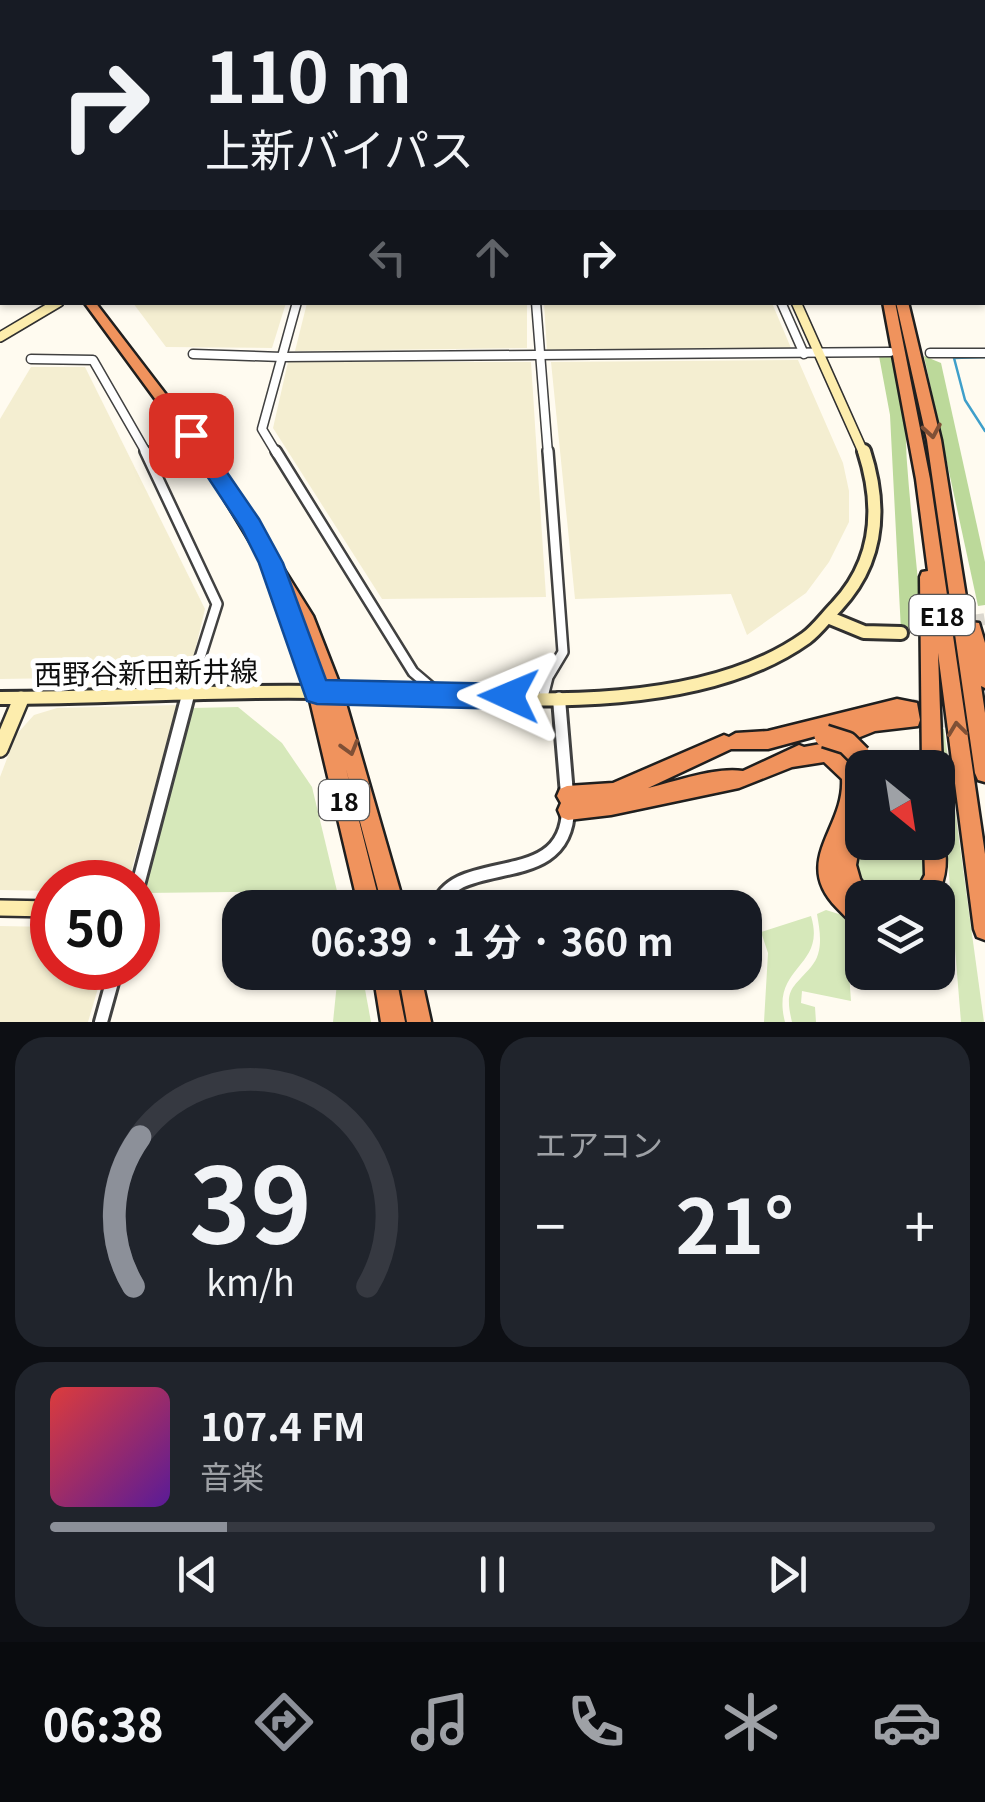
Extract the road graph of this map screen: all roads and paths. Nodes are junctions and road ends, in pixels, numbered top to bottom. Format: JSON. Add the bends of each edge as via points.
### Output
{"nodes":[{"id":1,"x":54,"y":305,"type":"edge"},
{"id":2,"x":91,"y":305,"type":"edge"},
{"id":3,"x":296,"y":305,"type":"edge"},
{"id":4,"x":536,"y":305,"type":"edge"},
{"id":5,"x":783,"y":305,"type":"edge"},
{"id":6,"x":797,"y":305,"type":"edge"},
{"id":7,"x":890,"y":305,"type":"edge"},
{"id":8,"x":903,"y":305,"type":"edge"},
{"id":9,"x":0,"y":337,"type":"edge"},
{"id":10,"x":890,"y":352,"type":"dead end"},
{"id":11,"x":930,"y":353,"type":"dead end"},
{"id":12,"x":985,"y":353,"type":"edge"},
{"id":13,"x":193,"y":354,"type":"dead end"},
{"id":14,"x":804,"y":354,"type":"junction"},
{"id":15,"x":819,"y":354,"type":"junction"},
{"id":16,"x":540,"y":355,"type":"junction"},
{"id":17,"x":282,"y":357,"type":"junction"},
{"id":18,"x":31,"y":359,"type":"dead end"},
{"id":19,"x":917,"y":436,"type":"junction"},
{"id":20,"x":949,"y":532,"type":"junction"},
{"id":21,"x":830,"y":618,"type":"junction"},
{"id":22,"x":901,"y":633,"type":"dead end"},
{"id":23,"x":985,"y":680,"type":"edge"},
{"id":24,"x":325,"y":692,"type":"junction"},
{"id":25,"x":188,"y":694,"type":"junction"},
{"id":26,"x":440,"y":696,"type":"junction"},
{"id":27,"x":544,"y":696,"type":"junction"},
{"id":28,"x":558,"y":697,"type":"junction"},
{"id":29,"x":0,"y":698,"type":"edge"},
{"id":30,"x":22,"y":698,"type":"junction"},
{"id":31,"x":768,"y":740,"type":"junction"},
{"id":32,"x":0,"y":749,"type":"edge"},
{"id":33,"x":853,"y":750,"type":"edge"},
{"id":34,"x":932,"y":750,"type":"edge"},
{"id":35,"x":792,"y":758,"type":"junction"},
{"id":36,"x":985,"y":773,"type":"edge"},
{"id":37,"x":568,"y":803,"type":"junction"},
{"id":38,"x":845,"y":850,"type":"edge"},
{"id":39,"x":145,"y":860,"type":"edge"},
{"id":40,"x":849,"y":880,"type":"edge"},
{"id":41,"x":366,"y":890,"type":"edge"},
{"id":42,"x":388,"y":890,"type":"edge"},
{"id":43,"x":445,"y":890,"type":"edge"},
{"id":44,"x":845,"y":900,"type":"edge"},
{"id":45,"x":0,"y":908,"type":"edge"},
{"id":46,"x":30,"y":909,"type":"edge"},
{"id":47,"x":985,"y":930,"type":"edge"},
{"id":48,"x":110,"y":990,"type":"edge"},
{"id":49,"x":387,"y":990,"type":"edge"},
{"id":50,"x":412,"y":990,"type":"edge"},
{"id":51,"x":101,"y":1022,"type":"edge"},
{"id":52,"x":393,"y":1022,"type":"edge"},
{"id":53,"x":419,"y":1022,"type":"edge"}],
"edges":[{"from":1,"to":9,"type":"main road"},
{"from":2,"to":24,"type":"highway","number":"18","via":[[174,410],[251,525],[307,621]]},
{"from":3,"to":17,"type":"street"},
{"from":4,"to":16,"type":"street"},
{"from":5,"to":14,"type":"street"},
{"from":6,"to":15,"type":"main road","name":"西野谷新田新井線"},
{"from":7,"to":19,"type":"highway","number":"E18"},
{"from":8,"to":20,"type":"highway","number":"E18","one_way":true},
{"from":10,"to":15,"type":"street"},
{"from":11,"to":12,"type":"street"},
{"from":13,"to":17,"type":"street"},
{"from":14,"to":15,"type":"street"},
{"from":14,"to":16,"type":"street"},
{"from":15,"to":21,"type":"main road","name":"西野谷新田新井線","via":[[864,453],[877,507],[864,567]]},
{"from":16,"to":17,"type":"street"},
{"from":16,"to":27,"type":"street","via":[[563,652]]},
{"from":17,"to":26,"type":"street","via":[[262,429],[412,672]]},
{"from":18,"to":25,"type":"street","via":[[92,360],[162,485],[217,604]]},
{"from":19,"to":34,"type":"highway"},
{"from":47,"to":19,"type":"highway","number":"E18","one_way":true},
{"from":20,"to":23,"type":"highway"},
{"from":20,"to":36,"type":"highway","number":"E18"},
{"from":21,"to":22,"type":"main road","via":[[875,637]]},
{"from":21,"to":28,"type":"main road","name":"西野谷新田新井線","via":[[794,647],[722,679],[657,692]]},
{"from":24,"to":25,"type":"main road","name":"西野谷新田新井線"},
{"from":24,"to":26,"type":"main road","name":"西野谷新田新井線"},
{"from":24,"to":41,"type":"highway","number":"18"},
{"from":24,"to":42,"type":"highway","number":"18","one_way":true},
{"from":25,"to":30,"type":"main road","name":"西野谷新田新井線"},
{"from":25,"to":39,"type":"street"},
{"from":26,"to":27,"type":"main road","name":"西野谷新田新井線"},
{"from":27,"to":28,"type":"main road","name":"西野谷新田新井線"},
{"from":28,"to":37,"type":"street"},
{"from":29,"to":30,"type":"main road","name":"西野谷新田新井線"},
{"from":30,"to":32,"type":"main road"},
{"from":31,"to":33,"type":"highway","bridge":true,"via":[[825,736]]},
{"from":31,"to":35,"type":"highway","via":[[897,707],[911,714]]},
{"from":31,"to":37,"type":"highway","via":[[730,743],[614,793]]},
{"from":35,"to":37,"type":"highway","via":[[745,778],[590,809]]},
{"from":35,"to":44,"type":"highway","via":[[827,752],[850,774],[852,794],[826,864]]},
{"from":37,"to":43,"type":"street","via":[[568,828],[557,847]]},
{"from":38,"to":40,"type":"highway"},
{"from":45,"to":46,"type":"main road"},
{"from":48,"to":51,"type":"street"},
{"from":49,"to":52,"type":"highway"},
{"from":50,"to":53,"type":"highway"}]}
